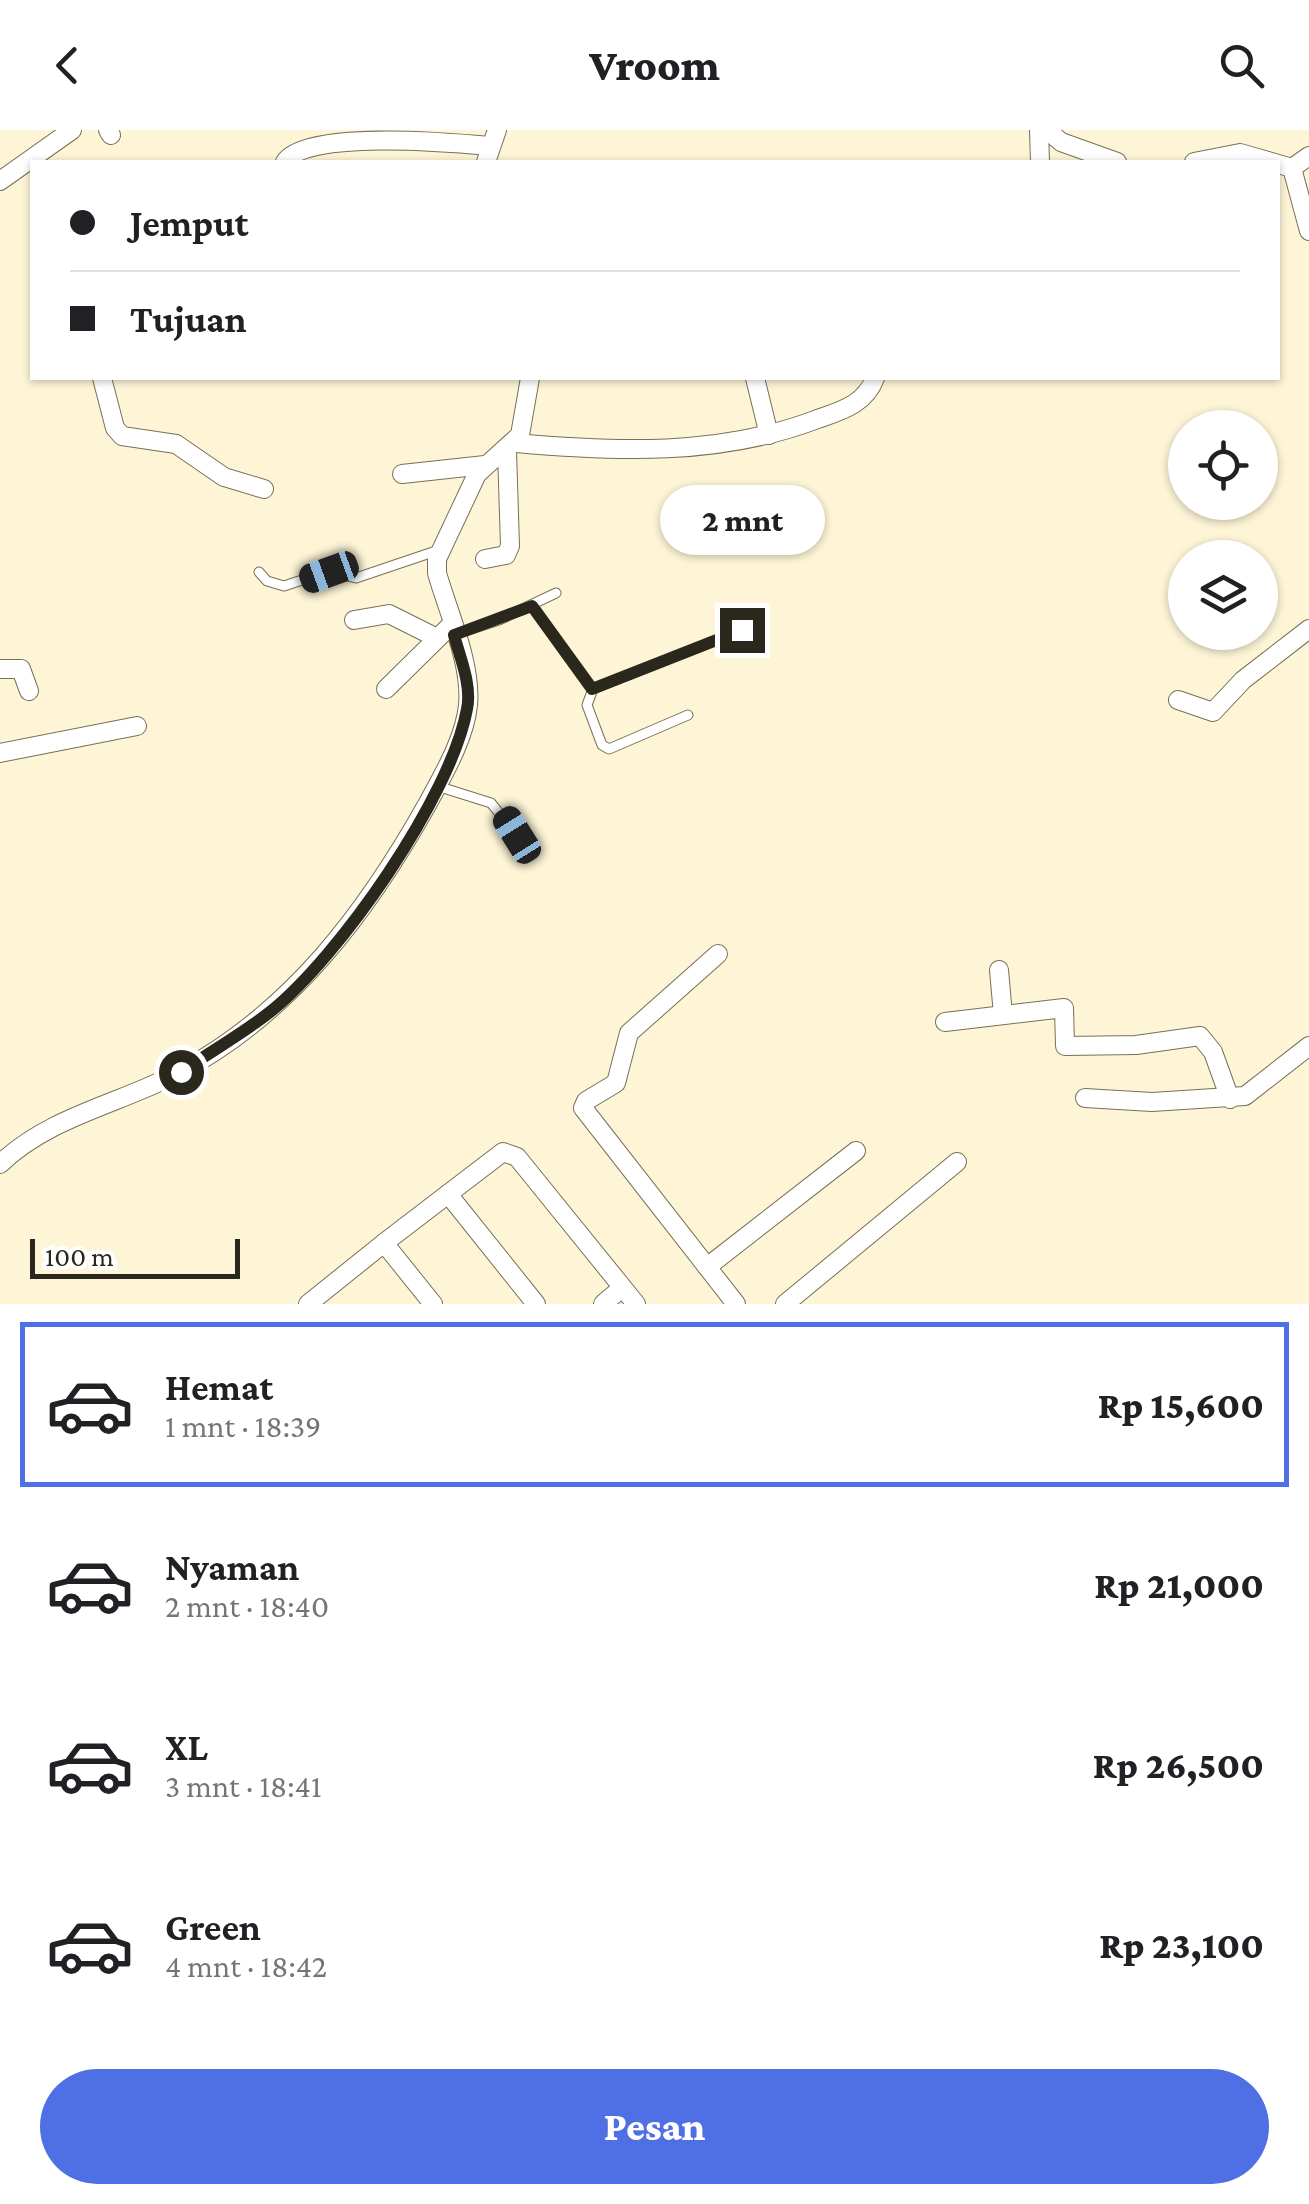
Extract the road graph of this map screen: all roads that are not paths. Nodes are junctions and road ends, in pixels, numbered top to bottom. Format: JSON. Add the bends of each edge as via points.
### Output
{"nodes":[{"id":1,"x":72,"y":130,"type":"edge"},
{"id":2,"x":1043,"y":130,"type":"edge"},
{"id":3,"x":491,"y":146,"type":"edge"},
{"id":4,"x":1309,"y":156,"type":"edge"},
{"id":5,"x":1091,"y":159,"type":"edge"},
{"id":6,"x":30,"y":160,"type":"edge"},
{"id":7,"x":30,"y":160,"type":"edge"},
{"id":8,"x":287,"y":160,"type":"edge"},
{"id":9,"x":1040,"y":160,"type":"edge"},
{"id":10,"x":1204,"y":160,"type":"edge"},
{"id":11,"x":1264,"y":160,"type":"edge"},
{"id":12,"x":1280,"y":165,"type":"edge"},
{"id":13,"x":1292,"y":168,"type":"junction"},
{"id":14,"x":0,"y":182,"type":"edge"},
{"id":15,"x":1309,"y":231,"type":"edge"},
{"id":16,"x":103,"y":380,"type":"edge"},
{"id":17,"x":530,"y":380,"type":"edge"},
{"id":18,"x":756,"y":380,"type":"edge"},
{"id":19,"x":874,"y":380,"type":"edge"},
{"id":20,"x":769,"y":435,"type":"junction"},
{"id":21,"x":511,"y":447,"type":"junction"},
{"id":22,"x":485,"y":466,"type":"junction"},
{"id":23,"x":402,"y":474,"type":"dead end"},
{"id":24,"x":264,"y":488,"type":"dead end"},
{"id":25,"x":439,"y":550,"type":"junction"},
{"id":26,"x":485,"y":560,"type":"dead end"},
{"id":27,"x":259,"y":572,"type":"dead end"},
{"id":28,"x":556,"y":593,"type":"dead end"},
{"id":29,"x":532,"y":606,"type":"junction"},
{"id":30,"x":354,"y":620,"type":"dead end"},
{"id":31,"x":1309,"y":629,"type":"edge"},
{"id":32,"x":742,"y":630,"type":"dead end"},
{"id":33,"x":447,"y":632,"type":"junction"},
{"id":34,"x":0,"y":670,"type":"edge"},
{"id":35,"x":592,"y":689,"type":"junction"},
{"id":36,"x":386,"y":690,"type":"dead end"},
{"id":37,"x":29,"y":691,"type":"dead end"},
{"id":38,"x":1178,"y":700,"type":"dead end"},
{"id":39,"x":688,"y":714,"type":"dead end"},
{"id":40,"x":137,"y":726,"type":"dead end"},
{"id":41,"x":0,"y":753,"type":"edge"},
{"id":42,"x":437,"y":786,"type":"junction"},
{"id":43,"x":517,"y":835,"type":"dead end"},
{"id":44,"x":718,"y":954,"type":"dead end"},
{"id":45,"x":999,"y":970,"type":"dead end"},
{"id":46,"x":1002,"y":1015,"type":"junction"},
{"id":47,"x":945,"y":1022,"type":"dead end"},
{"id":48,"x":1309,"y":1046,"type":"edge"},
{"id":49,"x":1084,"y":1098,"type":"dead end"},
{"id":50,"x":1230,"y":1099,"type":"junction"},
{"id":51,"x":856,"y":1151,"type":"dead end"},
{"id":52,"x":957,"y":1162,"type":"dead end"},
{"id":53,"x":0,"y":1164,"type":"edge"},
{"id":54,"x":448,"y":1194,"type":"junction"},
{"id":55,"x":384,"y":1243,"type":"junction"},
{"id":56,"x":707,"y":1267,"type":"junction"},
{"id":57,"x":622,"y":1288,"type":"junction"},
{"id":58,"x":321,"y":1300,"type":"edge"},
{"id":59,"x":433,"y":1304,"type":"edge"},
{"id":60,"x":536,"y":1304,"type":"edge"},
{"id":61,"x":603,"y":1304,"type":"edge"},
{"id":62,"x":636,"y":1304,"type":"edge"},
{"id":63,"x":736,"y":1304,"type":"edge"},
{"id":64,"x":785,"y":1304,"type":"edge"}],
"edges":[{"from":1,"to":6,"type":"street"},
{"from":2,"to":5,"type":"street"},
{"from":2,"to":9,"type":"street"},
{"from":3,"to":8,"type":"street","via":[[330,138],[305,141]]},
{"from":4,"to":13,"type":"street"},
{"from":7,"to":14,"type":"street"},
{"from":10,"to":11,"type":"street","via":[[1240,153]]},
{"from":12,"to":13,"type":"street"},
{"from":13,"to":15,"type":"street"},
{"from":16,"to":24,"type":"street","via":[[122,436],[176,444],[224,476]]},
{"from":17,"to":21,"type":"street","via":[[524,422]]},
{"from":18,"to":20,"type":"street"},
{"from":19,"to":20,"type":"street","via":[[854,406]]},
{"from":20,"to":21,"type":"street","via":[[698,448]]},
{"from":21,"to":22,"type":"street"},
{"from":21,"to":26,"type":"street","via":[[510,546],[506,555]]},
{"from":22,"to":23,"type":"street"},
{"from":22,"to":25,"type":"street"},
{"from":25,"to":27,"type":"lane","via":[[356,578],[338,570],[284,586]]},
{"from":25,"to":33,"type":"street"},
{"from":28,"to":29,"type":"lane"},
{"from":29,"to":33,"type":"lane"},
{"from":29,"to":35,"type":"lane"},
{"from":30,"to":33,"type":"street","via":[[389,614]]},
{"from":31,"to":38,"type":"street","via":[[1243,680],[1214,712]]},
{"from":32,"to":35,"type":"lane"},
{"from":33,"to":36,"type":"street"},
{"from":33,"to":42,"type":"street","via":[[468,687],[468,707]]},
{"from":34,"to":37,"type":"street","via":[[18,666]]},
{"from":35,"to":39,"type":"lane","via":[[587,705],[609,749]]},
{"from":40,"to":41,"type":"street"},
{"from":42,"to":43,"type":"lane","via":[[491,803]]},
{"from":42,"to":53,"type":"street","via":[[353,925],[271,1012],[181,1072],[27,1138]]},
{"from":44,"to":56,"type":"street","via":[[629,1034],[616,1082],[584,1108]]},
{"from":45,"to":46,"type":"street"},
{"from":46,"to":47,"type":"street"},
{"from":46,"to":50,"type":"street","via":[[1064,1008],[1065,1046],[1204,1038]]},
{"from":48,"to":50,"type":"street","via":[[1262,1086]]},
{"from":49,"to":50,"type":"street"},
{"from":51,"to":56,"type":"street"},
{"from":52,"to":64,"type":"street"},
{"from":54,"to":55,"type":"street"},
{"from":54,"to":57,"type":"street","via":[[499,1154],[512,1152]]},
{"from":54,"to":60,"type":"street"},
{"from":55,"to":58,"type":"street"},
{"from":55,"to":59,"type":"street"},
{"from":56,"to":63,"type":"street"},
{"from":57,"to":61,"type":"street"},
{"from":57,"to":62,"type":"street"}]}
